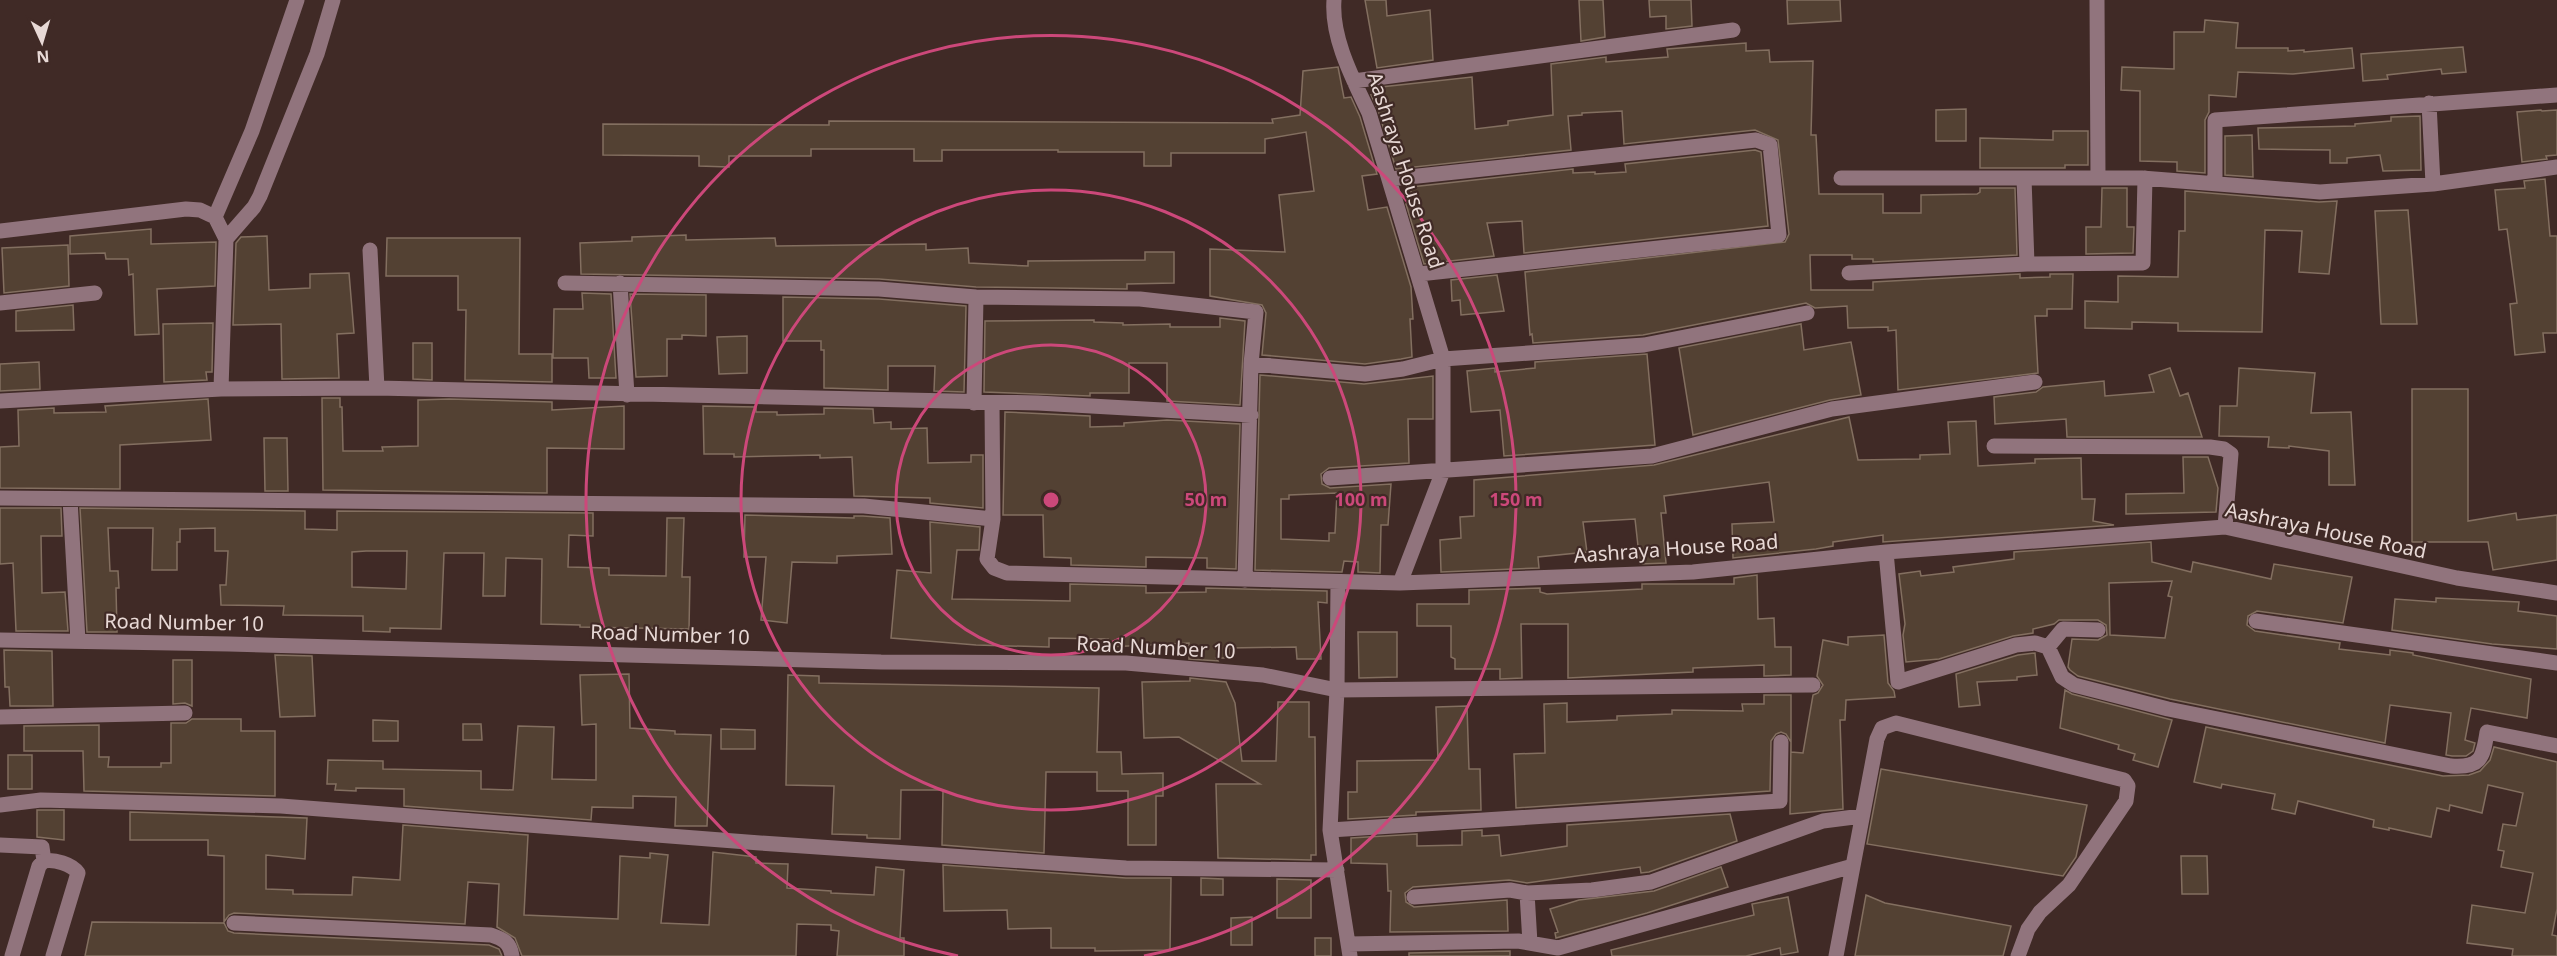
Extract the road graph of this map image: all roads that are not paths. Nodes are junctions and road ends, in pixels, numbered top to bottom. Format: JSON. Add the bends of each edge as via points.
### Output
{"nodes":[{"id":1,"x":297,"y":0,"type":"edge"},
{"id":2,"x":333,"y":0,"type":"edge"},
{"id":3,"x":1334,"y":0,"type":"edge"},
{"id":4,"x":2097,"y":0,"type":"edge"},
{"id":5,"x":1733,"y":30,"type":"dead end"},
{"id":6,"x":1354,"y":81,"type":"junction"},
{"id":7,"x":2557,"y":94,"type":"edge"},
{"id":8,"x":2428,"y":103,"type":"junction"},
{"id":9,"x":2557,"y":167,"type":"edge"},
{"id":10,"x":1841,"y":178,"type":"dead end"},
{"id":11,"x":2024,"y":178,"type":"junction"},
{"id":12,"x":2098,"y":178,"type":"junction"},
{"id":13,"x":2145,"y":178,"type":"junction"},
{"id":14,"x":1390,"y":180,"type":"junction"},
{"id":15,"x":2215,"y":184,"type":"junction"},
{"id":16,"x":2433,"y":184,"type":"junction"},
{"id":17,"x":215,"y":217,"type":"junction"},
{"id":18,"x":0,"y":231,"type":"edge"},
{"id":19,"x":226,"y":239,"type":"junction"},
{"id":20,"x":370,"y":250,"type":"dead end"},
{"id":21,"x":2026,"y":264,"type":"junction"},
{"id":22,"x":1849,"y":273,"type":"dead end"},
{"id":23,"x":1419,"y":274,"type":"junction"},
{"id":24,"x":565,"y":283,"type":"dead end"},
{"id":25,"x":620,"y":283,"type":"junction"},
{"id":26,"x":95,"y":293,"type":"dead end"},
{"id":27,"x":976,"y":297,"type":"junction"},
{"id":28,"x":0,"y":303,"type":"edge"},
{"id":29,"x":1807,"y":313,"type":"dead end"},
{"id":30,"x":1443,"y":359,"type":"junction"},
{"id":31,"x":1251,"y":364,"type":"junction"},
{"id":32,"x":2035,"y":382,"type":"dead end"},
{"id":33,"x":377,"y":388,"type":"junction"},
{"id":34,"x":221,"y":389,"type":"junction"},
{"id":35,"x":627,"y":395,"type":"junction"},
{"id":36,"x":0,"y":401,"type":"edge"},
{"id":37,"x":974,"y":403,"type":"junction"},
{"id":38,"x":992,"y":404,"type":"junction"},
{"id":39,"x":1251,"y":415,"type":"junction"},
{"id":40,"x":1994,"y":446,"type":"dead end"},
{"id":41,"x":1443,"y":471,"type":"junction"},
{"id":42,"x":1330,"y":478,"type":"dead end"},
{"id":43,"x":0,"y":498,"type":"edge"},
{"id":44,"x":70,"y":499,"type":"junction"},
{"id":45,"x":993,"y":519,"type":"junction"},
{"id":46,"x":2224,"y":527,"type":"junction"},
{"id":47,"x":1886,"y":552,"type":"junction"},
{"id":48,"x":1245,"y":580,"type":"junction"},
{"id":49,"x":1338,"y":582,"type":"junction"},
{"id":50,"x":1400,"y":583,"type":"junction"},
{"id":51,"x":2557,"y":593,"type":"edge"},
{"id":52,"x":2256,"y":621,"type":"dead end"},
{"id":53,"x":2098,"y":630,"type":"dead end"},
{"id":54,"x":0,"y":640,"type":"edge"},
{"id":55,"x":78,"y":641,"type":"junction"},
{"id":56,"x":2048,"y":647,"type":"junction"},
{"id":57,"x":2557,"y":663,"type":"edge"},
{"id":58,"x":1813,"y":685,"type":"dead end"},
{"id":59,"x":1337,"y":690,"type":"junction"},
{"id":60,"x":185,"y":713,"type":"dead end"},
{"id":61,"x":0,"y":717,"type":"edge"},
{"id":62,"x":1781,"y":742,"type":"dead end"},
{"id":63,"x":2557,"y":746,"type":"edge"},
{"id":64,"x":0,"y":805,"type":"edge"},
{"id":65,"x":1862,"y":816,"type":"junction"},
{"id":66,"x":1330,"y":830,"type":"junction"},
{"id":67,"x":0,"y":846,"type":"edge"},
{"id":68,"x":44,"y":861,"type":"junction"},
{"id":69,"x":1853,"y":866,"type":"junction"},
{"id":70,"x":1337,"y":870,"type":"junction"},
{"id":71,"x":1527,"y":893,"type":"junction"},
{"id":72,"x":1414,"y":897,"type":"dead end"},
{"id":73,"x":234,"y":923,"type":"dead end"},
{"id":74,"x":1530,"y":943,"type":"junction"},
{"id":75,"x":1349,"y":950,"type":"edge"},
{"id":76,"x":12,"y":956,"type":"edge"},
{"id":77,"x":53,"y":956,"type":"edge"},
{"id":78,"x":512,"y":956,"type":"edge"},
{"id":79,"x":1836,"y":956,"type":"edge"},
{"id":80,"x":2018,"y":956,"type":"edge"}],
"edges":[{"from":1,"to":17,"type":"street","via":[[252,131]]},
{"from":2,"to":19,"type":"street","via":[[317,54],[260,196]]},
{"from":3,"to":6,"type":"street","name":"Aashraya House Road","via":[[1336,28]]},
{"from":4,"to":12,"type":"street"},
{"from":5,"to":6,"type":"street"},
{"from":6,"to":14,"type":"street","name":"Aashraya House Road","via":[[1369,112]]},
{"from":7,"to":8,"type":"street"},
{"from":8,"to":15,"type":"street","via":[[2215,120]]},
{"from":8,"to":16,"type":"street"},
{"from":9,"to":16,"type":"street"},
{"from":10,"to":11,"type":"street"},
{"from":11,"to":12,"type":"street"},
{"from":11,"to":21,"type":"street"},
{"from":12,"to":13,"type":"street"},
{"from":13,"to":15,"type":"street"},
{"from":13,"to":21,"type":"street","via":[[2143,263]]},
{"from":14,"to":23,"type":"street","name":"Aashraya House Road"},
{"from":14,"to":23,"type":"street","via":[[1756,140],[1770,145],[1779,235]]},
{"from":15,"to":16,"type":"street","via":[[2320,192]]},
{"from":17,"to":18,"type":"street","via":[[186,209]]},
{"from":17,"to":19,"type":"street"},
{"from":19,"to":34,"type":"street"},
{"from":20,"to":33,"type":"street"},
{"from":21,"to":22,"type":"street"},
{"from":23,"to":30,"type":"street","name":"Aashraya House Road"},
{"from":24,"to":25,"type":"street"},
{"from":25,"to":27,"type":"street","via":[[879,289]]},
{"from":25,"to":35,"type":"street"},
{"from":26,"to":28,"type":"street"},
{"from":27,"to":31,"type":"street","via":[[1140,299],[1256,312]]},
{"from":27,"to":37,"type":"street"},
{"from":29,"to":30,"type":"street","via":[[1644,345]]},
{"from":30,"to":31,"type":"street","via":[[1365,374]]},
{"from":30,"to":41,"type":"street","name":"Aashraya House Road"},
{"from":31,"to":39,"type":"street"},
{"from":32,"to":41,"type":"street","via":[[1832,409],[1652,456]]},
{"from":33,"to":34,"type":"street"},
{"from":33,"to":35,"type":"street"},
{"from":34,"to":36,"type":"street"},
{"from":35,"to":37,"type":"street"},
{"from":37,"to":38,"type":"street"},
{"from":38,"to":39,"type":"street"},
{"from":38,"to":45,"type":"street"},
{"from":39,"to":48,"type":"street"},
{"from":40,"to":46,"type":"street","via":[[2224,449],[2231,454]]},
{"from":41,"to":42,"type":"street"},
{"from":41,"to":50,"type":"street","name":"Aashraya House Road"},
{"from":43,"to":44,"type":"street"},
{"from":44,"to":45,"type":"street","via":[[864,506]]},
{"from":44,"to":55,"type":"street"},
{"from":45,"to":48,"type":"street","via":[[987,559],[994,568],[1007,573]]},
{"from":46,"to":47,"type":"street","name":"Aashraya House Road"},
{"from":46,"to":51,"type":"street","name":"Aashraya House Road","via":[[2457,579]]},
{"from":47,"to":50,"type":"street","name":"Aashraya House Road","via":[[1693,572]]},
{"from":47,"to":56,"type":"street","via":[[1898,682],[2016,645]]},
{"from":48,"to":49,"type":"street"},
{"from":49,"to":50,"type":"street"},
{"from":49,"to":59,"type":"street"},
{"from":52,"to":57,"type":"street"},
{"from":53,"to":56,"type":"street","via":[[2063,629]]},
{"from":54,"to":55,"type":"street","name":"Road Number 10"},
{"from":55,"to":59,"type":"street","name":"Road Number 10","via":[[881,662],[1126,663],[1263,675]]},
{"from":56,"to":63,"type":"street","via":[[2062,677],[2074,685],[2168,709],[2451,766],[2478,763],[2487,732]]},
{"from":58,"to":59,"type":"street","name":"Road Number 10"},
{"from":59,"to":66,"type":"street"},
{"from":60,"to":61,"type":"street"},
{"from":62,"to":66,"type":"street","via":[[1780,801]]},
{"from":64,"to":70,"type":"street","via":[[41,800],[281,806],[1126,868]]},
{"from":65,"to":69,"type":"street"},
{"from":65,"to":71,"type":"street","via":[[1823,821],[1652,882]]},
{"from":65,"to":80,"type":"street","via":[[1876,739],[1889,723],[2124,780],[2129,793],[2126,801],[2069,885],[2028,929]]},
{"from":66,"to":70,"type":"street"},
{"from":67,"to":68,"type":"street","via":[[42,847]]},
{"from":68,"to":76,"type":"street"},
{"from":68,"to":77,"type":"street","via":[[74,868],[78,873]]},
{"from":69,"to":74,"type":"street","via":[[1558,948]]},
{"from":69,"to":79,"type":"street"},
{"from":70,"to":75,"type":"street"},
{"from":71,"to":72,"type":"street","via":[[1510,890]]},
{"from":71,"to":74,"type":"street"},
{"from":73,"to":78,"type":"street","via":[[491,935],[504,939]]},
{"from":74,"to":75,"type":"street"}]}
